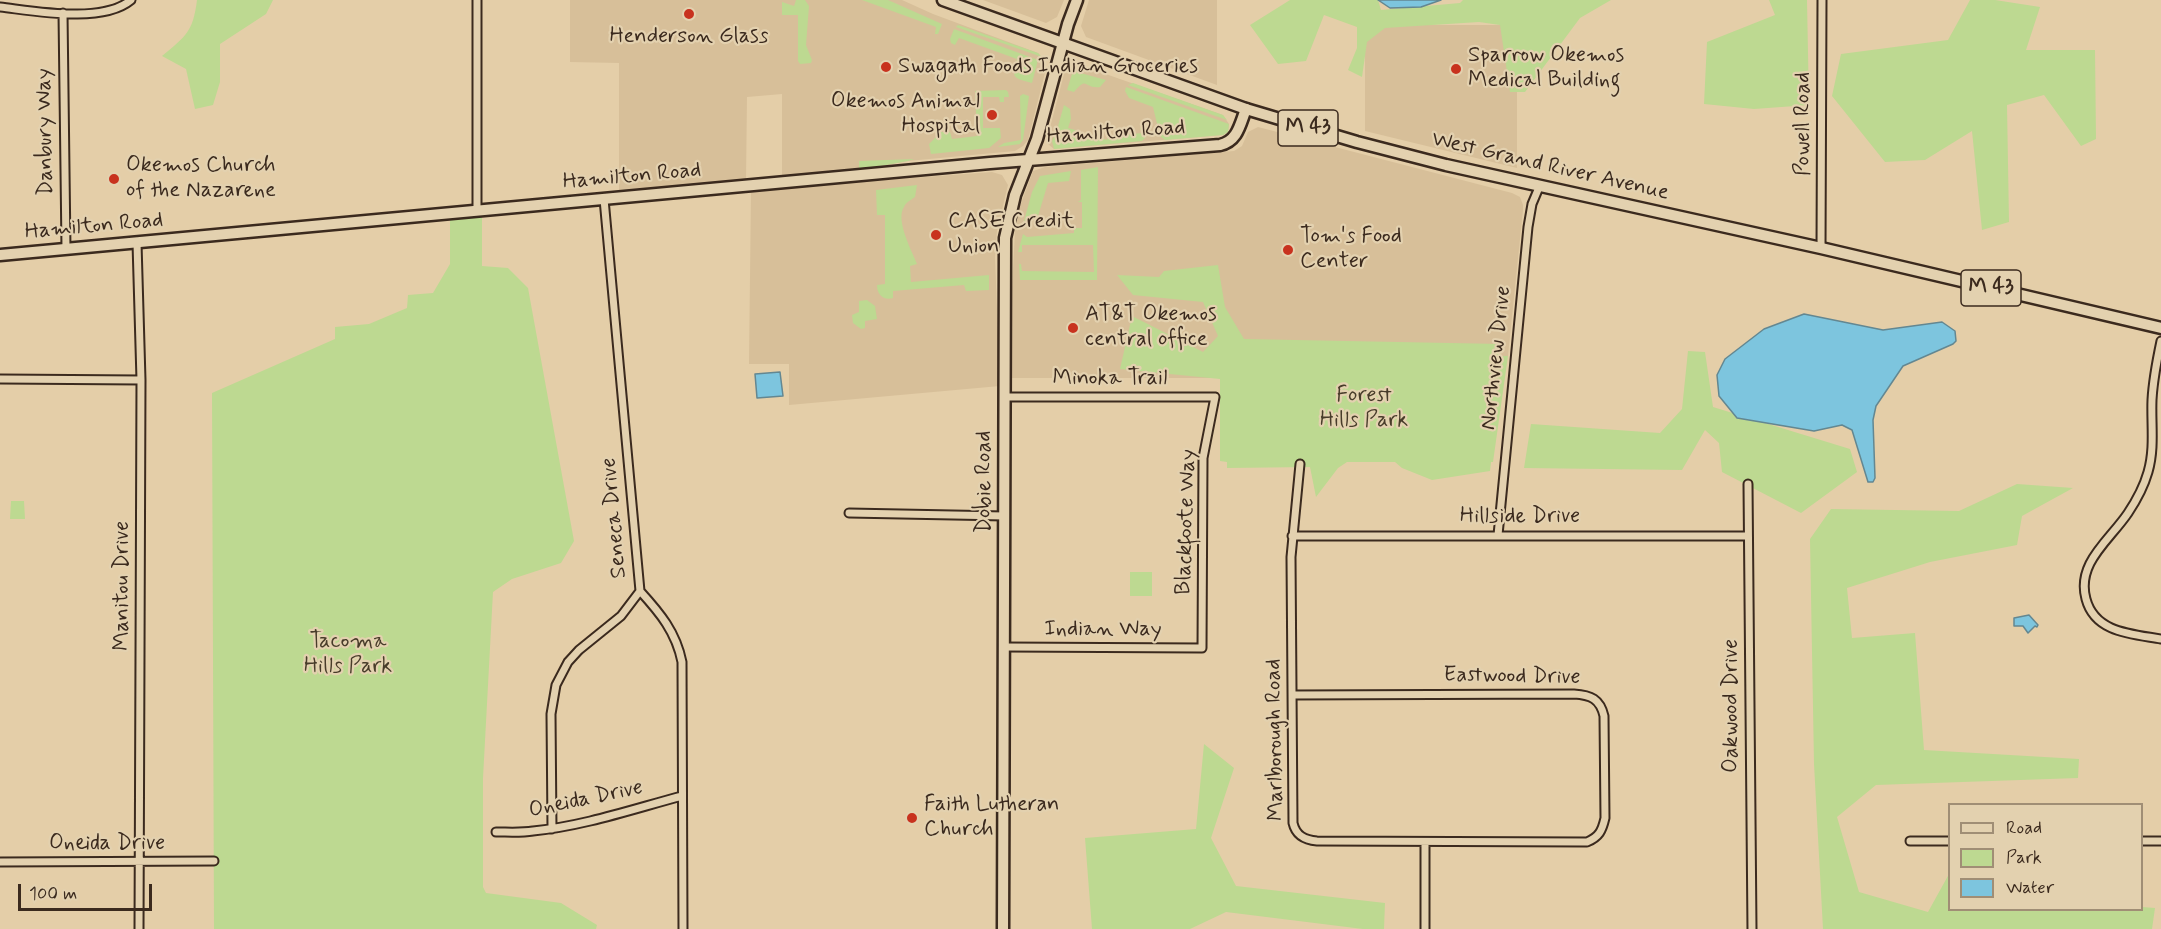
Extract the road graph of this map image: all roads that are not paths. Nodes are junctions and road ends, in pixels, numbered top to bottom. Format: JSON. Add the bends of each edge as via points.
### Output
{"nodes":[{"id":1,"x":131,"y":0,"type":"edge"},
{"id":2,"x":477,"y":0,"type":"edge"},
{"id":3,"x":943,"y":0,"type":"edge"},
{"id":4,"x":1077,"y":0,"type":"edge"},
{"id":5,"x":1822,"y":0,"type":"edge"},
{"id":6,"x":0,"y":7,"type":"edge"},
{"id":7,"x":63,"y":13,"type":"junction"},
{"id":8,"x":1063,"y":44,"type":"junction"},
{"id":9,"x":1246,"y":109,"type":"junction"},
{"id":10,"x":1028,"y":160,"type":"junction"},
{"id":11,"x":1540,"y":185,"type":"junction"},
{"id":12,"x":604,"y":199,"type":"junction"},
{"id":13,"x":477,"y":211,"type":"junction"},
{"id":14,"x":137,"y":243,"type":"junction"},
{"id":15,"x":1821,"y":248,"type":"junction"},
{"id":16,"x":66,"y":249,"type":"junction"},
{"id":17,"x":0,"y":255,"type":"edge"},
{"id":18,"x":2161,"y":328,"type":"edge"},
{"id":19,"x":2161,"y":341,"type":"edge"},
{"id":20,"x":0,"y":379,"type":"edge"},
{"id":21,"x":141,"y":380,"type":"junction"},
{"id":22,"x":1005,"y":397,"type":"junction"},
{"id":23,"x":1215,"y":398,"type":"joint"},
{"id":24,"x":1300,"y":464,"type":"dead end"},
{"id":25,"x":1748,"y":484,"type":"dead end"},
{"id":26,"x":849,"y":513,"type":"dead end"},
{"id":27,"x":1005,"y":516,"type":"junction"},
{"id":28,"x":1498,"y":535,"type":"junction"},
{"id":29,"x":1292,"y":536,"type":"junction"},
{"id":30,"x":1748,"y":536,"type":"junction"},
{"id":31,"x":640,"y":591,"type":"junction"},
{"id":32,"x":2161,"y":639,"type":"edge"},
{"id":33,"x":1004,"y":647,"type":"junction"},
{"id":34,"x":1202,"y":648,"type":"joint"},
{"id":35,"x":1292,"y":695,"type":"junction"},
{"id":36,"x":682,"y":796,"type":"junction"},
{"id":37,"x":552,"y":829,"type":"junction"},
{"id":38,"x":496,"y":832,"type":"dead end"},
{"id":39,"x":1910,"y":841,"type":"dead end"},
{"id":40,"x":1948,"y":841,"type":"edge"},
{"id":41,"x":2143,"y":841,"type":"edge"},
{"id":42,"x":2161,"y":841,"type":"edge"},
{"id":43,"x":1425,"y":842,"type":"junction"},
{"id":44,"x":214,"y":861,"type":"dead end"},
{"id":45,"x":0,"y":862,"type":"edge"},
{"id":46,"x":140,"y":862,"type":"junction"},
{"id":47,"x":140,"y":929,"type":"edge"},
{"id":48,"x":683,"y":929,"type":"edge"},
{"id":49,"x":1003,"y":929,"type":"edge"},
{"id":50,"x":1425,"y":929,"type":"edge"},
{"id":51,"x":1752,"y":929,"type":"edge"}],
"edges":[{"from":1,"to":7,"type":"street","via":[[108,11]]},
{"from":2,"to":13,"type":"street"},
{"from":3,"to":8,"type":"street","name":"West Grand River Avenue","number":"M 43"},
{"from":4,"to":8,"type":"street","name":"Dobie Road"},
{"from":5,"to":15,"type":"street","name":"Powell Road"},
{"from":6,"to":7,"type":"street"},
{"from":7,"to":16,"type":"street","name":"Danbury Way"},
{"from":8,"to":9,"type":"street","name":"West Grand River Avenue","number":"M 43"},
{"from":8,"to":10,"type":"street","name":"Dobie Road"},
{"from":9,"to":10,"type":"street","name":"Hamilton Road","via":[[1236,135],[1224,144]]},
{"from":9,"to":11,"type":"street","name":"West Grand River Avenue","number":"M 43","via":[[1417,158]]},
{"from":10,"to":12,"type":"street","name":"Hamilton Road"},
{"from":10,"to":22,"type":"street","name":"Dobie Road","via":[[1005,238]]},
{"from":11,"to":15,"type":"street","name":"West Grand River Avenue","number":"M 43"},
{"from":11,"to":28,"type":"street","name":"Northview Drive","via":[[1528,227]]},
{"from":12,"to":13,"type":"street","name":"Hamilton Road"},
{"from":12,"to":31,"type":"street","name":"Seneca Drive"},
{"from":13,"to":14,"type":"street","name":"Hamilton Road"},
{"from":14,"to":16,"type":"street","name":"Hamilton Road"},
{"from":14,"to":21,"type":"street","name":"Manitou Drive"},
{"from":15,"to":18,"type":"street","name":"West Grand River Avenue","number":"M 43"},
{"from":16,"to":17,"type":"street","name":"Hamilton Road"},
{"from":19,"to":32,"type":"street","via":[[2153,383],[2153,444],[2147,474],[2128,512],[2086,569],[2084,582],[2086,601],[2099,622],[2118,632]]},
{"from":20,"to":21,"type":"street"},
{"from":21,"to":46,"type":"street","name":"Manitou Drive"},
{"from":22,"to":23,"type":"street","name":"Minoka Trail"},
{"from":22,"to":27,"type":"street","name":"Dobie Road"},
{"from":23,"to":34,"type":"street","name":"Blackfoote Way","via":[[1203,458]]},
{"from":24,"to":29,"type":"street","name":"Marlborough Road"},
{"from":25,"to":30,"type":"street","name":"Oakwood Drive"},
{"from":26,"to":27,"type":"street"},
{"from":27,"to":33,"type":"street","name":"Dobie Road"},
{"from":28,"to":29,"type":"street","name":"Hillside Drive"},
{"from":28,"to":30,"type":"street","name":"Hillside Drive"},
{"from":29,"to":35,"type":"street","name":"Marlborough Road"},
{"from":30,"to":51,"type":"street","name":"Oakwood Drive"},
{"from":31,"to":36,"type":"street","name":"Seneca Drive","via":[[668,624],[680,652]]},
{"from":31,"to":37,"type":"street","via":[[621,616],[579,650],[556,685],[551,714]]},
{"from":33,"to":34,"type":"street","name":"Indian Way"},
{"from":33,"to":49,"type":"street","name":"Dobie Road"},
{"from":35,"to":43,"type":"street","name":"Marlborough Road","via":[[1293,823],[1301,837],[1317,841]]},
{"from":35,"to":43,"type":"street","name":"Eastwood Drive","via":[[1574,694],[1591,696],[1600,703],[1604,716],[1605,818],[1595,839]]},
{"from":36,"to":37,"type":"street","name":"Oneida Drive"},
{"from":36,"to":48,"type":"street","name":"Seneca Drive"},
{"from":37,"to":38,"type":"street","name":"Oneida Drive"},
{"from":39,"to":40,"type":"street"},
{"from":41,"to":42,"type":"street"},
{"from":43,"to":50,"type":"street"},
{"from":44,"to":46,"type":"street","name":"Oneida Drive"},
{"from":45,"to":46,"type":"street","name":"Oneida Drive"},
{"from":46,"to":47,"type":"street","name":"Manitou Drive"}]}
